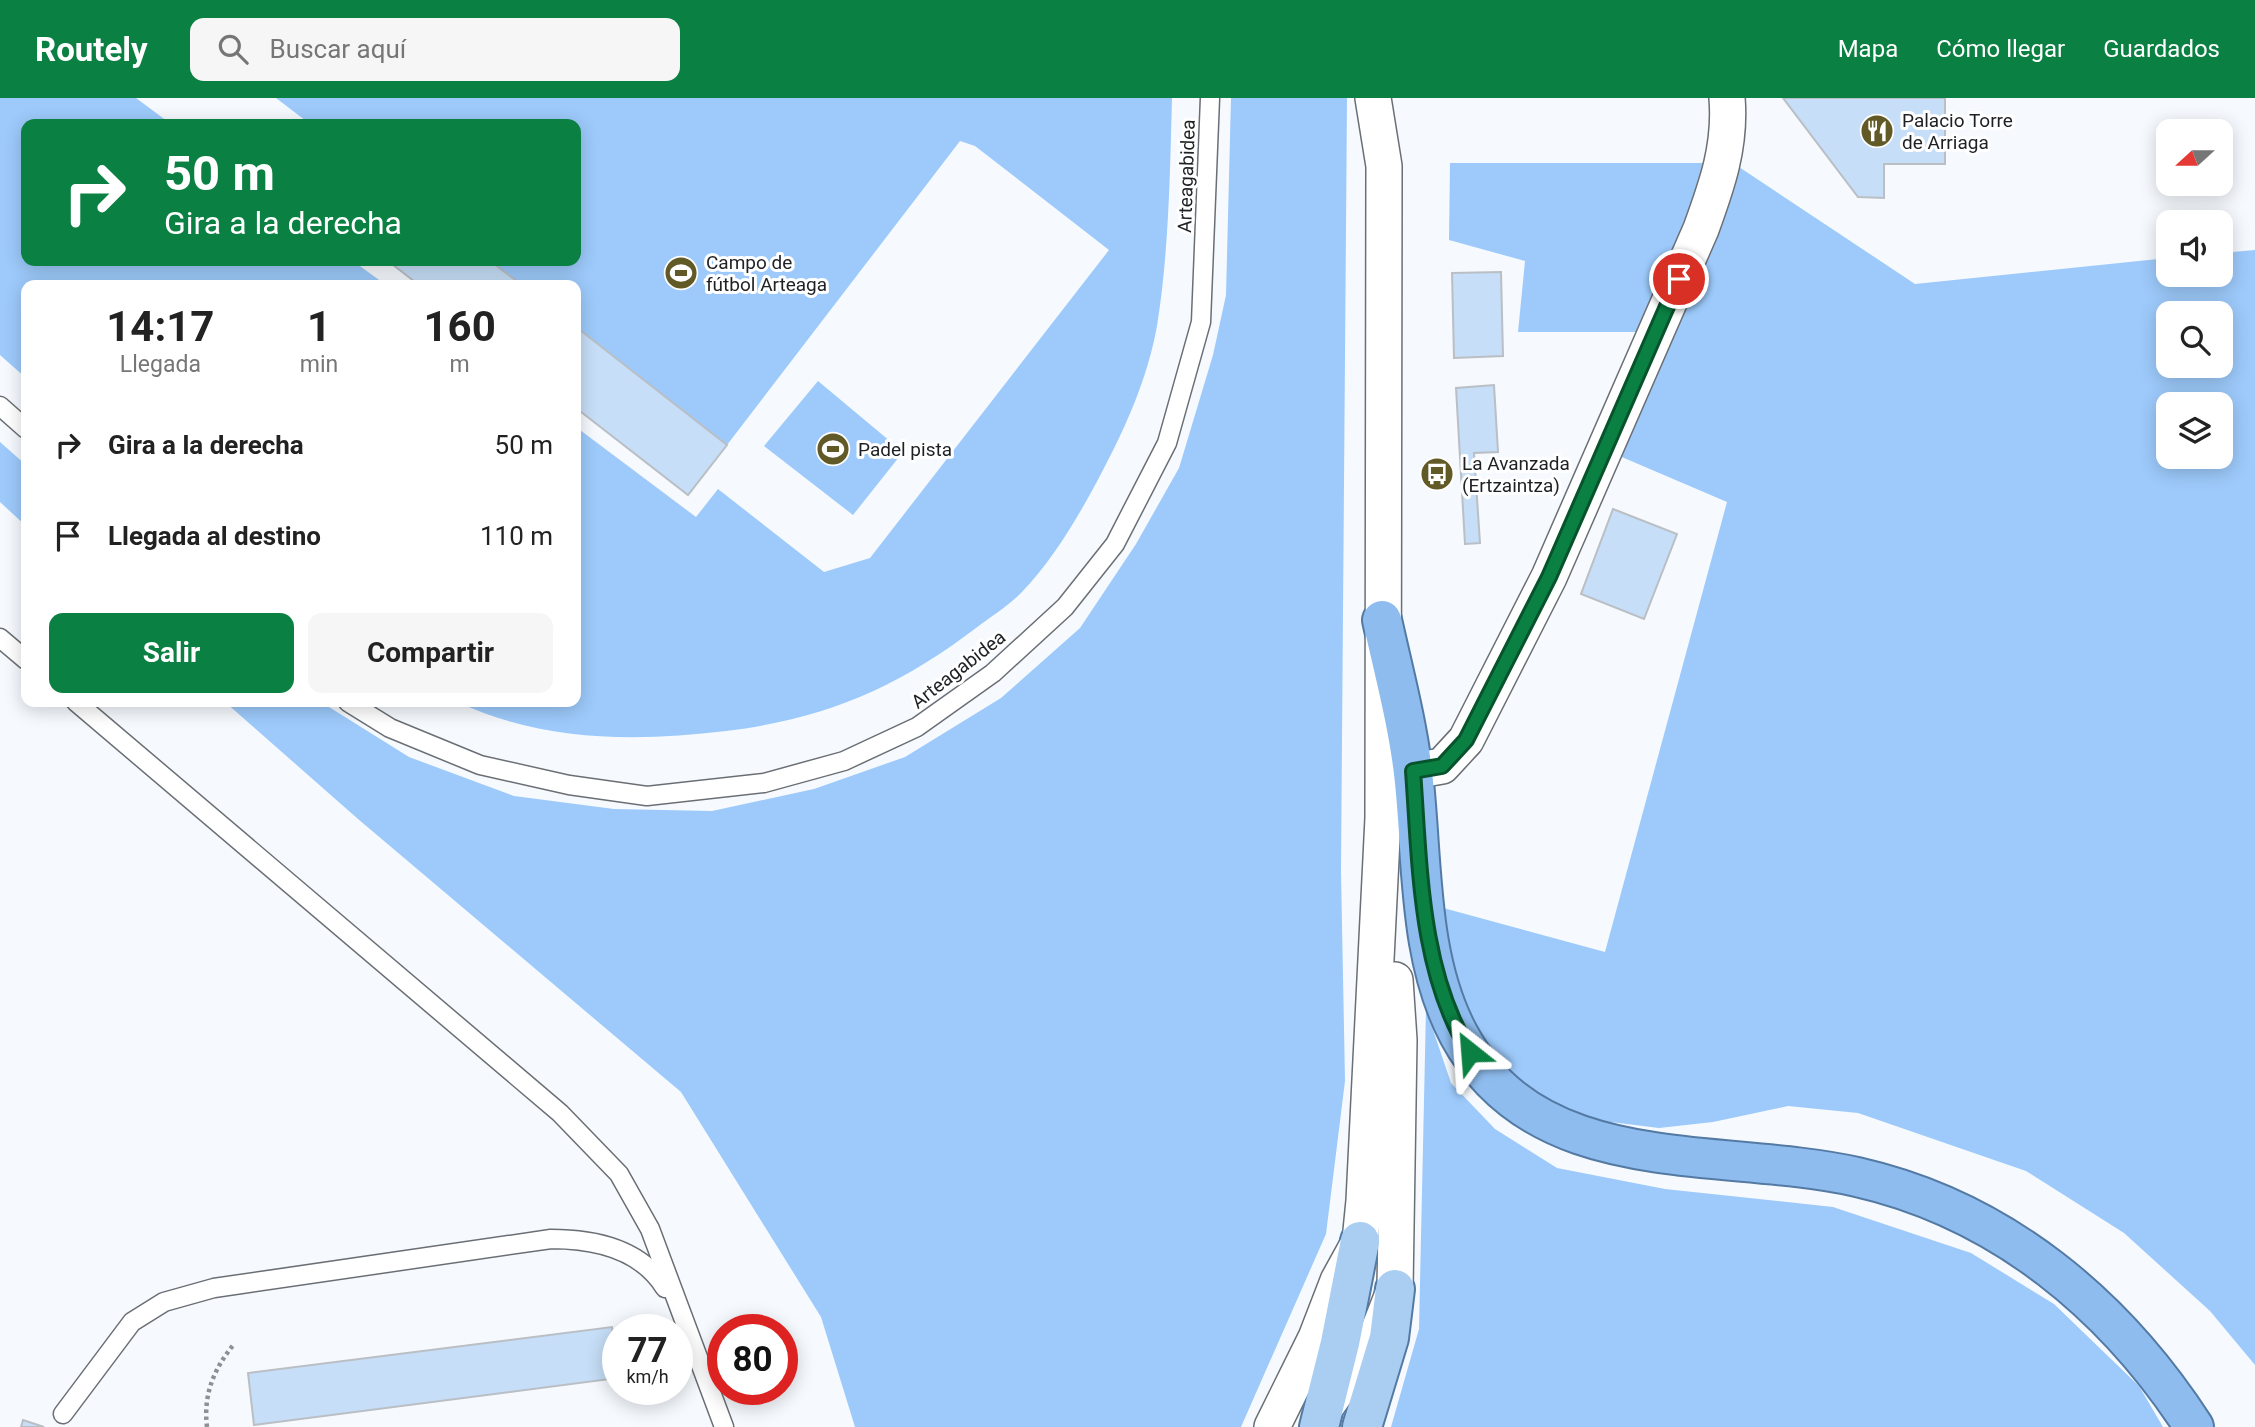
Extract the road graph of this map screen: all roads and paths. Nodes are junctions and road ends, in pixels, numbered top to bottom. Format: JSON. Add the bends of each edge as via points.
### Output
{"nodes":[{"id":1,"x":1210,"y":98,"type":"edge"},
{"id":2,"x":1373,"y":98,"type":"edge"},
{"id":3,"x":1397,"y":98,"type":"edge"},
{"id":4,"x":1727,"y":98,"type":"edge"},
{"id":5,"x":1384,"y":166,"type":"junction"},
{"id":6,"x":0,"y":406,"type":"edge"},
{"id":7,"x":21,"y":425,"type":"edge"},
{"id":8,"x":1382,"y":620,"type":"junction"},
{"id":9,"x":0,"y":638,"type":"edge"},
{"id":10,"x":21,"y":656,"type":"edge"},
{"id":11,"x":82,"y":707,"type":"edge"},
{"id":12,"x":356,"y":707,"type":"edge"},
{"id":13,"x":1413,"y":771,"type":"junction"},
{"id":14,"x":1383,"y":818,"type":"junction"},
{"id":15,"x":1360,"y":1241,"type":"junction"},
{"id":16,"x":1395,"y":1289,"type":"junction"},
{"id":17,"x":682,"y":1314,"type":"edge"},
{"id":18,"x":683,"y":1314,"type":"edge"},
{"id":19,"x":693,"y":1342,"type":"edge"},
{"id":20,"x":234,"y":1344,"type":"dead end"},
{"id":21,"x":63,"y":1414,"type":"dead end"},
{"id":22,"x":1317,"y":1422,"type":"edge"},
{"id":23,"x":207,"y":1427,"type":"edge"},
{"id":24,"x":724,"y":1427,"type":"edge"},
{"id":25,"x":1272,"y":1427,"type":"edge"},
{"id":26,"x":1362,"y":1427,"type":"edge"},
{"id":27,"x":2193,"y":1427,"type":"edge"}],
"edges":[{"from":1,"to":12,"type":"lane","name":"Arteagabidea","via":[[1201,322],[1167,443],[1115,544],[1065,607],[993,673],[917,727],[844,761],[764,783],[647,796],[480,765],[390,728]]},
{"from":2,"to":5,"type":"street"},
{"from":3,"to":5,"type":"street"},
{"from":4,"to":13,"type":"street","via":[[1727,146],[1701,229],[1549,577],[1466,740],[1442,766]]},
{"from":5,"to":8,"type":"street"},
{"from":6,"to":7,"type":"lane"},
{"from":8,"to":13,"type":"highway"},
{"from":8,"to":14,"type":"street"},
{"from":9,"to":10,"type":"lane"},
{"from":11,"to":18,"type":"lane","via":[[560,1113],[619,1174],[650,1229]]},
{"from":13,"to":27,"type":"highway","via":[[1426,909],[1441,988],[1458,1033],[1482,1071],[1507,1097],[1553,1126],[1609,1146],[1746,1160],[1859,1178],[1956,1210],[2045,1263],[2105,1313],[2162,1378]]},
{"from":14,"to":15,"type":"street"},
{"from":14,"to":16,"type":"street","via":[[1399,1040]]},
{"from":15,"to":22,"type":"main road"},
{"from":15,"to":25,"type":"street"},
{"from":16,"to":22,"type":"street","via":[[1378,1332]]},
{"from":16,"to":26,"type":"main road","via":[[1389,1338]]},
{"from":17,"to":21,"type":"lane","via":[[655,1272],[625,1252],[584,1239],[551,1239],[214,1288],[164,1302],[132,1322]]},
{"from":19,"to":24,"type":"lane"},
{"from":20,"to":23,"type":"path","via":[[209,1384]]}]}
